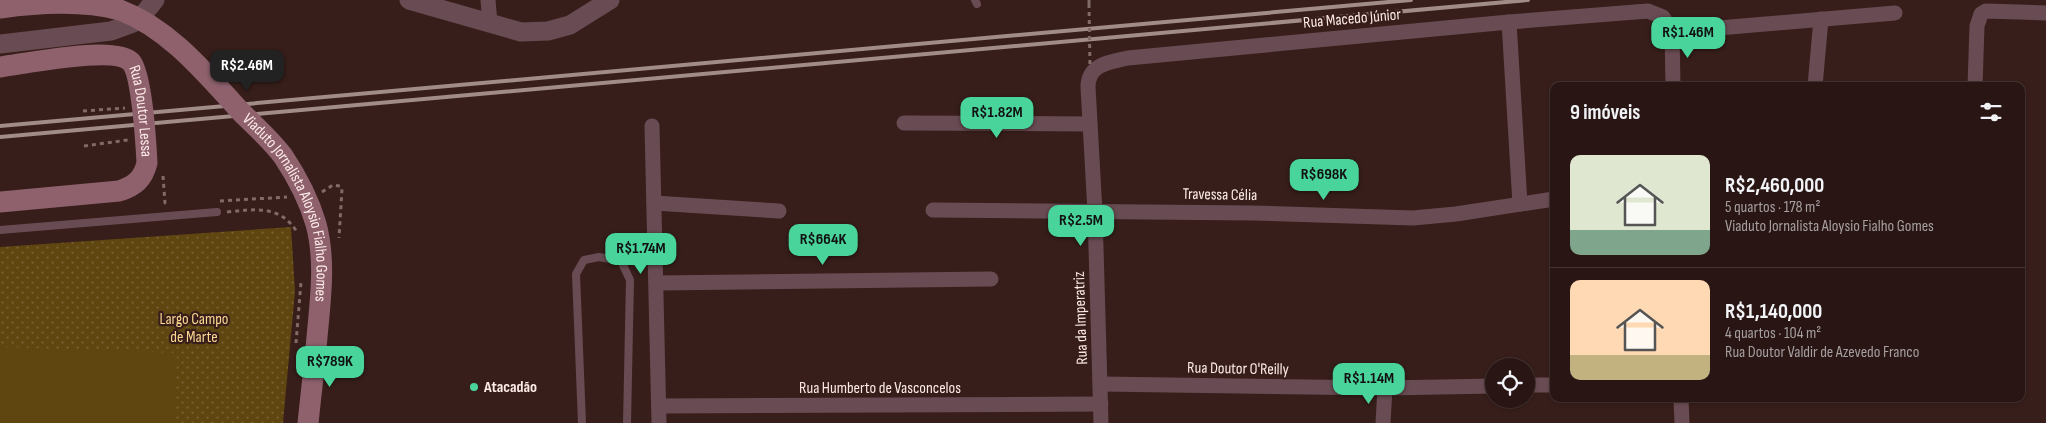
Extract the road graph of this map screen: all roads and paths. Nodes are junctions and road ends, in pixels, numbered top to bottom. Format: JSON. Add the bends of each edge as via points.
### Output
{"nodes":[{"id":1,"x":125,"y":0,"type":"edge"},
{"id":2,"x":155,"y":0,"type":"edge"},
{"id":3,"x":409,"y":0,"type":"edge"},
{"id":4,"x":488,"y":0,"type":"edge"},
{"id":5,"x":610,"y":0,"type":"edge"},
{"id":6,"x":1089,"y":2,"type":"edge"},
{"id":7,"x":0,"y":8,"type":"edge"},
{"id":8,"x":2046,"y":12,"type":"edge"},
{"id":9,"x":1895,"y":13,"type":"dead end"},
{"id":10,"x":1820,"y":19,"type":"junction"},
{"id":11,"x":1509,"y":22,"type":"junction"},
{"id":12,"x":490,"y":23,"type":"junction"},
{"id":13,"x":111,"y":32,"type":"junction"},
{"id":14,"x":1672,"y":32,"type":"junction"},
{"id":15,"x":0,"y":44,"type":"edge"},
{"id":16,"x":0,"y":68,"type":"edge"},
{"id":17,"x":1090,"y":71,"type":"junction"},
{"id":18,"x":1674,"y":82,"type":"edge"},
{"id":19,"x":1815,"y":82,"type":"edge"},
{"id":20,"x":1975,"y":82,"type":"edge"},
{"id":21,"x":141,"y":107,"type":"junction"},
{"id":22,"x":83,"y":111,"type":"dead end"},
{"id":23,"x":904,"y":123,"type":"dead end"},
{"id":24,"x":1090,"y":124,"type":"junction"},
{"id":25,"x":652,"y":126,"type":"dead end"},
{"id":26,"x":146,"y":139,"type":"junction"},
{"id":27,"x":84,"y":146,"type":"dead end"},
{"id":28,"x":162,"y":174,"type":"dead end"},
{"id":29,"x":1550,"y":200,"type":"edge"},
{"id":30,"x":0,"y":202,"type":"edge"},
{"id":31,"x":171,"y":203,"type":"dead end"},
{"id":32,"x":654,"y":203,"type":"junction"},
{"id":33,"x":1520,"y":204,"type":"junction"},
{"id":34,"x":933,"y":210,"type":"dead end"},
{"id":35,"x":779,"y":211,"type":"dead end"},
{"id":36,"x":217,"y":212,"type":"joint"},
{"id":37,"x":1094,"y":212,"type":"junction"},
{"id":38,"x":0,"y":230,"type":"edge"},
{"id":39,"x":300,"y":235,"type":"dead end"},
{"id":40,"x":302,"y":274,"type":"dead end"},
{"id":41,"x":991,"y":279,"type":"dead end"},
{"id":42,"x":656,"y":283,"type":"junction"},
{"id":43,"x":306,"y":346,"type":"junction"},
{"id":44,"x":1101,"y":384,"type":"junction"},
{"id":45,"x":1550,"y":385,"type":"edge"},
{"id":46,"x":1485,"y":386,"type":"edge"},
{"id":47,"x":1535,"y":386,"type":"edge"},
{"id":48,"x":1385,"y":388,"type":"junction"},
{"id":49,"x":1681,"y":402,"type":"edge"},
{"id":50,"x":1101,"y":404,"type":"junction"},
{"id":51,"x":659,"y":406,"type":"junction"},
{"id":52,"x":308,"y":423,"type":"edge"},
{"id":53,"x":582,"y":423,"type":"edge"},
{"id":54,"x":628,"y":423,"type":"edge"},
{"id":55,"x":659,"y":423,"type":"edge"},
{"id":56,"x":1101,"y":423,"type":"edge"},
{"id":57,"x":1383,"y":423,"type":"edge"},
{"id":58,"x":1682,"y":423,"type":"edge"}],
"edges":[{"from":1,"to":13,"type":"street","via":[[125,14]]},
{"from":2,"to":13,"type":"street","via":[[134,23]]},
{"from":3,"to":12,"type":"street"},
{"from":4,"to":12,"type":"street"},
{"from":5,"to":12,"type":"street","via":[[570,25],[548,31],[521,32]]},
{"from":6,"to":17,"type":"path","bridge":true},
{"from":7,"to":43,"type":"main road","name":"Viaduto Jornalista Aloysio Fialho Gomes","bridge":true,"via":[[78,1],[120,9],[155,28],[196,63],[282,156],[305,194],[321,248],[322,272]]},
{"from":8,"to":20,"type":"street","via":[[1986,11],[1981,14],[1977,26]]},
{"from":9,"to":10,"type":"street"},
{"from":10,"to":14,"type":"street"},
{"from":10,"to":19,"type":"street"},
{"from":11,"to":14,"type":"street","name":"Rua Macedo Júnior","via":[[1648,11],[1663,17]]},
{"from":11,"to":17,"type":"street","name":"Rua Macedo Júnior","via":[[1128,58],[1102,64]]},
{"from":11,"to":33,"type":"street"},
{"from":13,"to":15,"type":"street"},
{"from":14,"to":18,"type":"street"},
{"from":16,"to":21,"type":"main road","name":"Rua Doutor Lessa","bridge":true,"via":[[107,54],[124,57],[136,70]]},
{"from":17,"to":24,"type":"street","name":"Rua da Imperatriz"},
{"from":21,"to":22,"type":"path"},
{"from":21,"to":26,"type":"main road","name":"Rua Doutor Lessa","bridge":true},
{"from":23,"to":24,"type":"street"},
{"from":24,"to":37,"type":"street","name":"Rua da Imperatriz"},
{"from":25,"to":32,"type":"street"},
{"from":26,"to":27,"type":"path"},
{"from":26,"to":30,"type":"main road","name":"Rua Doutor Lessa","bridge":true,"via":[[145,173],[131,188],[100,194]]},
{"from":28,"to":31,"type":"path","via":[[165,203]]},
{"from":29,"to":33,"type":"street","name":"Travessa Célia"},
{"from":32,"to":35,"type":"street"},
{"from":32,"to":42,"type":"street"},
{"from":33,"to":37,"type":"street","name":"Travessa Célia","via":[[1413,218]]},
{"from":34,"to":37,"type":"street"},
{"from":36,"to":38,"type":"lane"},
{"from":36,"to":39,"type":"path","via":[[255,210],[281,214]]},
{"from":37,"to":44,"type":"street","name":"Rua da Imperatriz"},
{"from":40,"to":43,"type":"path"},
{"from":41,"to":42,"type":"street"},
{"from":42,"to":51,"type":"street"},
{"from":43,"to":52,"type":"main road","name":"Viaduto Jornalista Aloysio Fialho Gomes"},
{"from":44,"to":48,"type":"street","name":"Rua Doutor O'Reilly"},
{"from":44,"to":50,"type":"street","name":"Rua da Imperatriz"},
{"from":45,"to":47,"type":"street"},
{"from":46,"to":48,"type":"street","name":"Rua Doutor O'Reilly"},
{"from":48,"to":57,"type":"street"},
{"from":49,"to":58,"type":"street"},
{"from":50,"to":51,"type":"street","name":"Rua Humberto de Vasconcelos"},
{"from":50,"to":56,"type":"street","name":"Rua da Imperatriz"},
{"from":51,"to":55,"type":"street"},
{"from":53,"to":54,"type":"lane","via":[[576,274],[584,260],[600,257],[621,261],[630,280]]}]}
